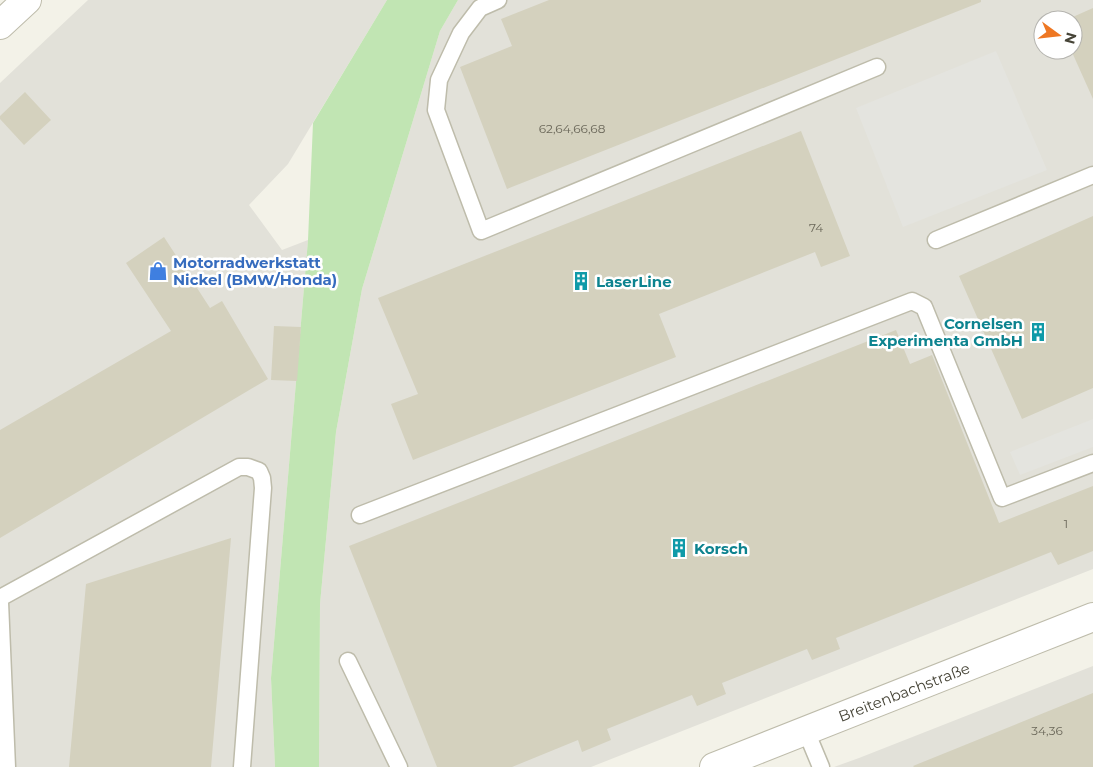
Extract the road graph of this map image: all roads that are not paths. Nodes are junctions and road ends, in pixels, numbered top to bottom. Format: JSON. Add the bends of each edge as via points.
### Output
{"nodes":[{"id":1,"x":26,"y":0,"type":"edge"},
{"id":2,"x":498,"y":0,"type":"edge"},
{"id":3,"x":0,"y":25,"type":"edge"},
{"id":4,"x":877,"y":67,"type":"dead end"},
{"id":5,"x":1093,"y":175,"type":"edge"},
{"id":6,"x":936,"y":240,"type":"dead end"},
{"id":7,"x":1093,"y":463,"type":"edge"},
{"id":8,"x":360,"y":516,"type":"dead end"},
{"id":9,"x":0,"y":600,"type":"edge"},
{"id":10,"x":1093,"y":617,"type":"edge"},
{"id":11,"x":348,"y":661,"type":"dead end"},
{"id":12,"x":806,"y":731,"type":"junction"},
{"id":13,"x":7,"y":767,"type":"edge"},
{"id":14,"x":242,"y":767,"type":"edge"},
{"id":15,"x":399,"y":767,"type":"edge"},
{"id":16,"x":714,"y":767,"type":"edge"},
{"id":17,"x":821,"y":767,"type":"edge"}],
"edges":[{"from":1,"to":3,"type":"street"},
{"from":2,"to":4,"type":"lane","via":[[480,8],[461,33],[439,80],[436,110],[481,231]]},
{"from":5,"to":6,"type":"lane"},
{"from":7,"to":8,"type":"lane","via":[[1002,498],[924,307],[912,301]]},
{"from":9,"to":13,"type":"lane"},
{"from":9,"to":14,"type":"lane","via":[[239,468],[259,471],[263,488]]},
{"from":10,"to":12,"type":"street","name":"Breitenbachstraße"},
{"from":11,"to":15,"type":"lane"},
{"from":12,"to":16,"type":"street","name":"Breitenbachstraße"},
{"from":12,"to":17,"type":"lane"}]}
